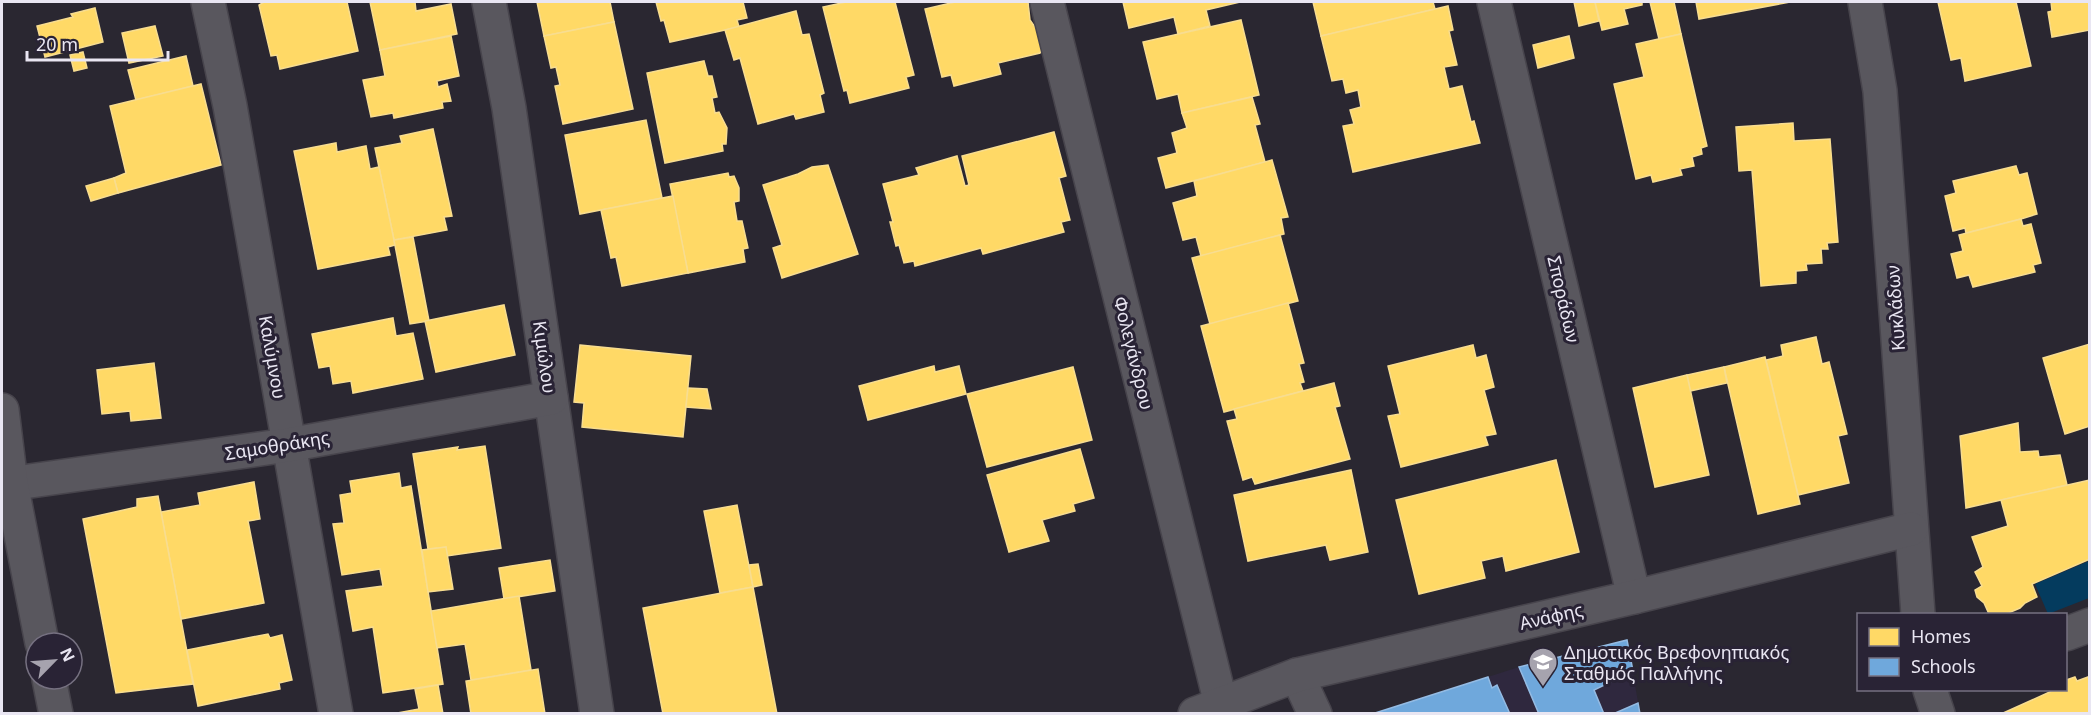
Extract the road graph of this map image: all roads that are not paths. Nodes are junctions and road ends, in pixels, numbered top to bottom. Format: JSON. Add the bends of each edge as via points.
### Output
{"nodes":[{"id":1,"x":208,"y":2,"type":"edge"},
{"id":2,"x":489,"y":2,"type":"edge"},
{"id":3,"x":1047,"y":2,"type":"edge"},
{"id":4,"x":1494,"y":2,"type":"edge"},
{"id":5,"x":1865,"y":2,"type":"edge"},
{"id":6,"x":551,"y":398,"type":"junction"},
{"id":7,"x":2,"y":410,"type":"edge"},
{"id":8,"x":288,"y":444,"type":"junction"},
{"id":9,"x":6,"y":484,"type":"edge"},
{"id":10,"x":1911,"y":529,"type":"junction"},
{"id":11,"x":1634,"y":597,"type":"junction"},
{"id":12,"x":1918,"y":613,"type":"edge"},
{"id":13,"x":2090,"y":625,"type":"edge"},
{"id":14,"x":39,"y":631,"type":"edge"},
{"id":15,"x":2067,"y":634,"type":"edge"},
{"id":16,"x":1297,"y":675,"type":"junction"},
{"id":17,"x":51,"y":691,"type":"edge"},
{"id":18,"x":1930,"y":691,"type":"edge"},
{"id":19,"x":1208,"y":709,"type":"edge"},
{"id":20,"x":56,"y":714,"type":"edge"},
{"id":21,"x":336,"y":714,"type":"edge"},
{"id":22,"x":597,"y":714,"type":"edge"},
{"id":23,"x":1316,"y":714,"type":"edge"},
{"id":24,"x":1938,"y":714,"type":"edge"}],
"edges":[{"from":1,"to":8,"type":"street","name":"Καλύμνου","via":[[230,106]]},
{"from":2,"to":6,"type":"street","name":"Κιμώλου","via":[[509,108]]},
{"from":3,"to":19,"type":"street","name":"Φολεγάνδρου"},
{"from":4,"to":11,"type":"street","name":"Σποράδων"},
{"from":5,"to":10,"type":"street","name":"Κυκλάδων","via":[[1880,91]]},
{"from":6,"to":8,"type":"street","name":"Σαμοθράκης"},
{"from":6,"to":22,"type":"street","name":"Κιμώλου"},
{"from":7,"to":9,"type":"street"},
{"from":8,"to":9,"type":"street","name":"Σαμοθράκης"},
{"from":8,"to":21,"type":"street","name":"Καλύμνου"},
{"from":9,"to":14,"type":"street"},
{"from":10,"to":11,"type":"street","name":"Ανάφης"},
{"from":10,"to":12,"type":"street","name":"Κυκλάδων"},
{"from":11,"to":16,"type":"street","name":"Ανάφης"},
{"from":13,"to":15,"type":"street"},
{"from":16,"to":19,"type":"street","name":"Ανάφης"},
{"from":16,"to":23,"type":"street"},
{"from":17,"to":20,"type":"street"},
{"from":18,"to":24,"type":"street"}]}
